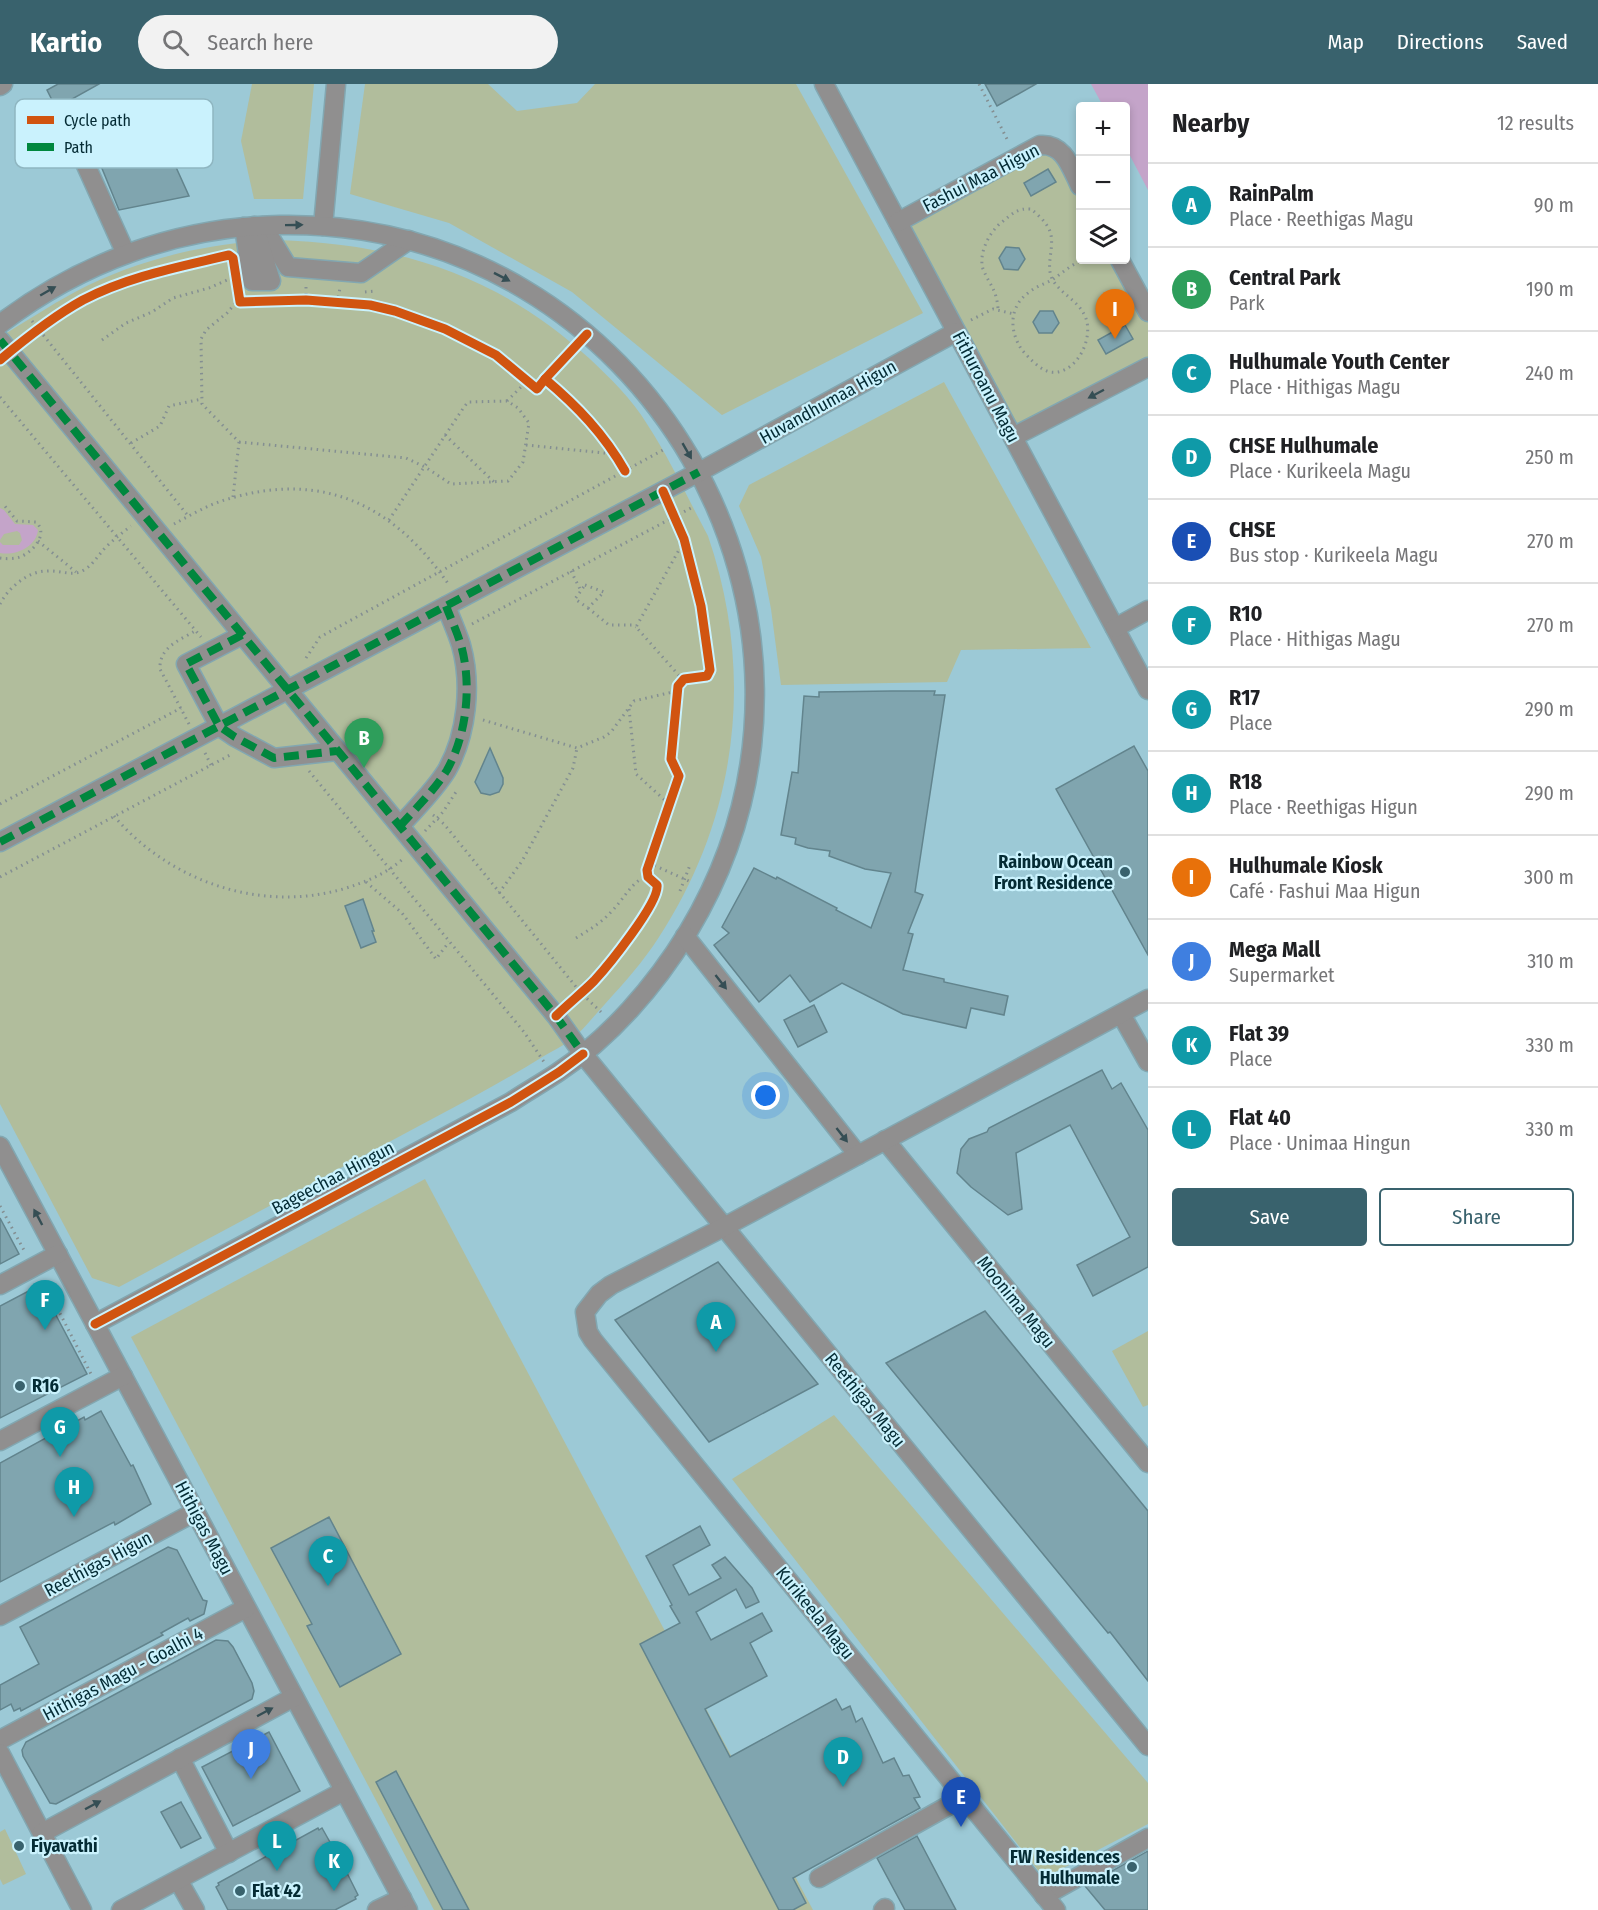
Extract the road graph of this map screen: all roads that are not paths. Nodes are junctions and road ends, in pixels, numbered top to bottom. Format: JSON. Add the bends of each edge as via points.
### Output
{"nodes":[{"id":1,"x":336,"y":84,"type":"edge"},
{"id":2,"x":824,"y":84,"type":"edge"},
{"id":3,"x":87,"y":168,"type":"edge"},
{"id":4,"x":1076,"y":178,"type":"edge"},
{"id":5,"x":897,"y":222,"type":"junction"},
{"id":6,"x":254,"y":226,"type":"junction"},
{"id":7,"x":323,"y":226,"type":"junction"},
{"id":8,"x":409,"y":240,"type":"junction"},
{"id":9,"x":126,"y":254,"type":"junction"},
{"id":10,"x":1122,"y":264,"type":"edge"},
{"id":11,"x":247,"y":270,"type":"road end"},
{"id":12,"x":1148,"y":312,"type":"edge"},
{"id":13,"x":0,"y":324,"type":"edge"},
{"id":14,"x":956,"y":330,"type":"junction"},
{"id":15,"x":5,"y":346,"type":"edge"},
{"id":16,"x":1148,"y":367,"type":"edge"},
{"id":17,"x":1013,"y":437,"type":"junction"},
{"id":18,"x":699,"y":472,"type":"junction"},
{"id":19,"x":452,"y":602,"type":"junction"},
{"id":20,"x":1148,"y":610,"type":"edge"},
{"id":21,"x":1115,"y":628,"type":"junction"},
{"id":22,"x":242,"y":635,"type":"junction"},
{"id":23,"x":287,"y":689,"type":"junction"},
{"id":24,"x":1148,"y":690,"type":"edge"},
{"id":25,"x":219,"y":726,"type":"junction"},
{"id":26,"x":338,"y":751,"type":"junction"},
{"id":27,"x":400,"y":826,"type":"junction"},
{"id":28,"x":0,"y":842,"type":"edge"},
{"id":29,"x":685,"y":936,"type":"junction"},
{"id":30,"x":1148,"y":999,"type":"edge"},
{"id":31,"x":1121,"y":1014,"type":"junction"},
{"id":32,"x":583,"y":1054,"type":"junction"},
{"id":33,"x":1148,"y":1062,"type":"edge"},
{"id":34,"x":885,"y":1140,"type":"junction"},
{"id":35,"x":0,"y":1146,"type":"edge"},
{"id":36,"x":858,"y":1155,"type":"junction"},
{"id":37,"x":724,"y":1227,"type":"junction"},
{"id":38,"x":58,"y":1254,"type":"junction"},
{"id":39,"x":0,"y":1285,"type":"edge"},
{"id":40,"x":95,"y":1324,"type":"junction"},
{"id":41,"x":123,"y":1376,"type":"junction"},
{"id":42,"x":0,"y":1441,"type":"edge"},
{"id":43,"x":1148,"y":1463,"type":"edge"},
{"id":44,"x":195,"y":1512,"type":"junction"},
{"id":45,"x":246,"y":1608,"type":"junction"},
{"id":46,"x":0,"y":1616,"type":"edge"},
{"id":47,"x":294,"y":1697,"type":"junction"},
{"id":48,"x":0,"y":1740,"type":"edge"},
{"id":49,"x":1148,"y":1746,"type":"edge"},
{"id":50,"x":0,"y":1753,"type":"edge"},
{"id":51,"x":180,"y":1758,"type":"junction"},
{"id":52,"x":344,"y":1791,"type":"junction"},
{"id":53,"x":964,"y":1797,"type":"junction"},
{"id":54,"x":42,"y":1833,"type":"junction"},
{"id":55,"x":1148,"y":1838,"type":"edge"},
{"id":56,"x":229,"y":1853,"type":"junction"},
{"id":57,"x":819,"y":1878,"type":"dead end"},
{"id":58,"x":178,"y":1880,"type":"junction"},
{"id":59,"x":1044,"y":1896,"type":"junction"},
{"id":60,"x":405,"y":1904,"type":"edge"},
{"id":61,"x":82,"y":1910,"type":"edge"},
{"id":62,"x":121,"y":1910,"type":"edge"},
{"id":63,"x":195,"y":1910,"type":"edge"},
{"id":64,"x":377,"y":1910,"type":"edge"},
{"id":65,"x":1056,"y":1910,"type":"edge"}],
"edges":[{"from":1,"to":7,"type":"street"},
{"from":2,"to":5,"type":"street","name":"Fithuroanu Magu"},
{"from":3,"to":9,"type":"street"},
{"from":4,"to":5,"type":"street","name":"Fashui Maa Higun","via":[[1064,155],[1054,147],[1040,145]]},
{"from":5,"to":14,"type":"street","name":"Fithuroanu Magu"},
{"from":6,"to":7,"type":"street","name":"Bageechaa Hingun","one_way":true},
{"from":6,"to":8,"type":"street","via":[[288,267],[361,273]]},
{"from":6,"to":9,"type":"street","name":"Bageechaa Hingun","via":[[188,236]]},
{"from":6,"to":11,"type":"street","via":[[254,248]]},
{"from":7,"to":8,"type":"street","name":"Bageechaa Hingun"},
{"from":8,"to":18,"type":"street","name":"Bageechaa Hingun","one_way":true,"via":[[498,274],[559,311],[648,394]]},
{"from":13,"to":9,"type":"street","name":"Bageechaa Hingun","one_way":true,"via":[[68,280]]},
{"from":10,"to":12,"type":"street"},
{"from":14,"to":17,"type":"street","name":"Fithuroanu Magu"},
{"from":14,"to":18,"type":"street","name":"Huvandhumaa Higun"},
{"from":15,"to":22,"type":"street","name":"Reethigas Magu"},
{"from":16,"to":17,"type":"street","one_way":true},
{"from":17,"to":21,"type":"street","name":"Fithuroanu Magu"},
{"from":18,"to":19,"type":"street","name":"Huvandhumaa Higun"},
{"from":18,"to":29,"type":"street","name":"Bageechaa Hingun","via":[[725,530],[743,592],[750,624],[754,688],[751,748],[728,845]]},
{"from":19,"to":23,"type":"street","name":"Huvandhumaa Higun"},
{"from":19,"to":27,"type":"street","via":[[466,687],[462,730],[447,770]]},
{"from":20,"to":21,"type":"street"},
{"from":21,"to":24,"type":"street","name":"Fithuroanu Magu"},
{"from":22,"to":23,"type":"street","name":"Reethigas Magu"},
{"from":22,"to":25,"type":"street","via":[[186,664]]},
{"from":23,"to":25,"type":"street","name":"Huvandhumaa Higun"},
{"from":23,"to":26,"type":"street","name":"Reethigas Magu"},
{"from":25,"to":26,"type":"street","via":[[274,758]]},
{"from":25,"to":28,"type":"street","name":"Huvandhumaa Higun"},
{"from":26,"to":27,"type":"street","name":"Reethigas Magu"},
{"from":27,"to":32,"type":"street","name":"Reethigas Magu"},
{"from":29,"to":32,"type":"street","name":"Bageechaa Hingun","via":[[651,985]]},
{"from":29,"to":36,"type":"street","one_way":true},
{"from":30,"to":31,"type":"street"},
{"from":31,"to":33,"type":"street"},
{"from":31,"to":34,"type":"street"},
{"from":32,"to":37,"type":"street","name":"Reethigas Magu"},
{"from":32,"to":40,"type":"street","name":"Bageechaa Hingun","via":[[511,1102]]},
{"from":34,"to":36,"type":"street"},
{"from":34,"to":43,"type":"street","name":"Moonima Magu"},
{"from":38,"to":35,"type":"street","name":"Hithigas Magu","one_way":true},
{"from":36,"to":37,"type":"street"},
{"from":37,"to":49,"type":"street","name":"Reethigas Magu"},
{"from":37,"to":53,"type":"street","name":"Kurikeela Magu","via":[[611,1285],[585,1312],[588,1332]]},
{"from":38,"to":39,"type":"street"},
{"from":38,"to":40,"type":"street","name":"Hithigas Magu"},
{"from":40,"to":41,"type":"street","name":"Hithigas Magu"},
{"from":41,"to":42,"type":"street"},
{"from":41,"to":44,"type":"street","name":"Hithigas Magu"},
{"from":44,"to":45,"type":"street","name":"Hithigas Magu"},
{"from":44,"to":46,"type":"street","name":"Reethigas Higun"},
{"from":45,"to":47,"type":"street","name":"Hithigas Magu"},
{"from":45,"to":48,"type":"street","name":"Hithigas Magu - Goalhi 4"},
{"from":51,"to":47,"type":"street","one_way":true},
{"from":47,"to":52,"type":"street","name":"Hithigas Magu"},
{"from":50,"to":54,"type":"street"},
{"from":54,"to":51,"type":"street","one_way":true},
{"from":51,"to":56,"type":"street"},
{"from":52,"to":56,"type":"street"},
{"from":52,"to":60,"type":"street","name":"Hithigas Magu"},
{"from":53,"to":57,"type":"street"},
{"from":53,"to":59,"type":"street","name":"Kurikeela Magu"},
{"from":54,"to":61,"type":"street"},
{"from":55,"to":59,"type":"street"},
{"from":56,"to":58,"type":"street"},
{"from":58,"to":62,"type":"street"},
{"from":58,"to":63,"type":"street"},
{"from":59,"to":65,"type":"street","name":"Kurikeela Magu"},
{"from":60,"to":64,"type":"street"}]}
